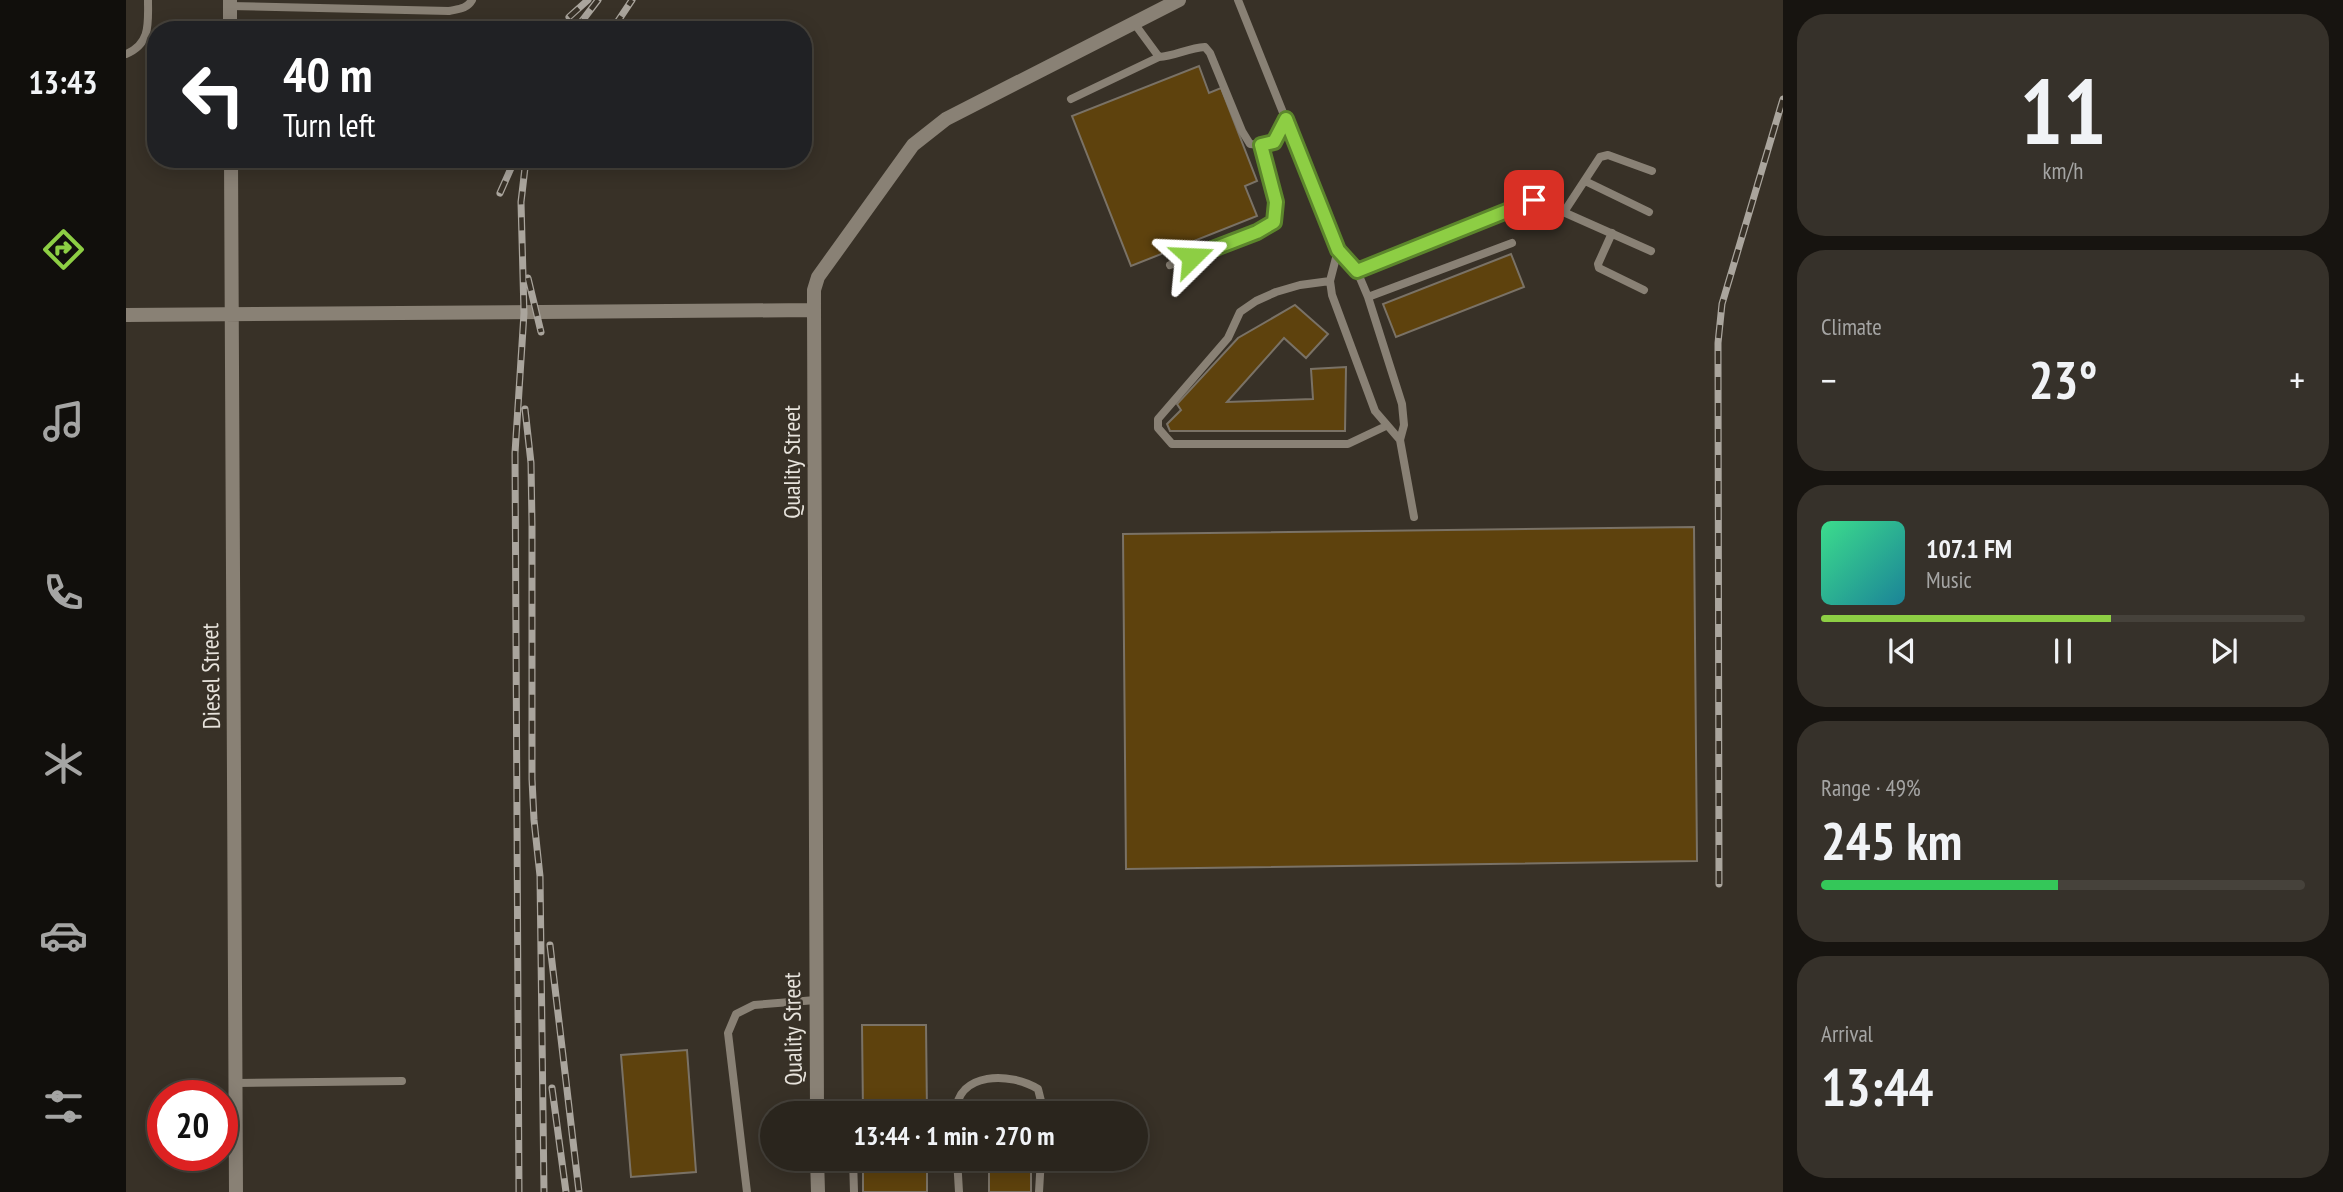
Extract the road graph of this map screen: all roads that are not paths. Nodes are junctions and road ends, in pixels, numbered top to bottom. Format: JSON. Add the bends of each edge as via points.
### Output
{"nodes":[{"id":1,"x":148,"y":0,"type":"edge"},
{"id":2,"x":472,"y":0,"type":"edge"},
{"id":3,"x":1179,"y":0,"type":"edge"},
{"id":4,"x":1238,"y":0,"type":"edge"},
{"id":5,"x":230,"y":3,"type":"edge"},
{"id":6,"x":147,"y":21,"type":"edge"},
{"id":7,"x":230,"y":21,"type":"edge"},
{"id":8,"x":1134,"y":23,"type":"junction"},
{"id":9,"x":147,"y":35,"type":"edge"},
{"id":10,"x":126,"y":54,"type":"edge"},
{"id":11,"x":1159,"y":57,"type":"junction"},
{"id":12,"x":1071,"y":99,"type":"dead end"},
{"id":13,"x":1286,"y":119,"type":"junction"},
{"id":14,"x":1261,"y":145,"type":"junction"},
{"id":15,"x":231,"y":168,"type":"edge"},
{"id":16,"x":1651,"y":171,"type":"dead end"},
{"id":17,"x":1585,"y":181,"type":"junction"},
{"id":18,"x":1564,"y":212,"type":"junction"},
{"id":19,"x":1649,"y":212,"type":"dead end"},
{"id":20,"x":1612,"y":233,"type":"junction"},
{"id":21,"x":1511,"y":243,"type":"dead end"},
{"id":22,"x":1338,"y":250,"type":"junction"},
{"id":23,"x":1651,"y":251,"type":"dead end"},
{"id":24,"x":1170,"y":265,"type":"dead end"},
{"id":25,"x":1357,"y":271,"type":"junction"},
{"id":26,"x":1330,"y":281,"type":"junction"},
{"id":27,"x":1644,"y":290,"type":"dead end"},
{"id":28,"x":1368,"y":297,"type":"junction"},
{"id":29,"x":814,"y":310,"type":"junction"},
{"id":30,"x":126,"y":314,"type":"edge"},
{"id":31,"x":232,"y":314,"type":"junction"},
{"id":32,"x":1386,"y":426,"type":"junction"},
{"id":33,"x":1400,"y":440,"type":"junction"},
{"id":34,"x":1414,"y":517,"type":"dead end"},
{"id":35,"x":816,"y":1000,"type":"junction"},
{"id":36,"x":236,"y":1080,"type":"edge"},
{"id":37,"x":402,"y":1081,"type":"dead end"},
{"id":38,"x":238,"y":1083,"type":"edge"},
{"id":39,"x":817,"y":1101,"type":"edge"},
{"id":40,"x":957,"y":1101,"type":"edge"},
{"id":41,"x":1041,"y":1101,"type":"edge"},
{"id":42,"x":236,"y":1171,"type":"edge"},
{"id":43,"x":817,"y":1171,"type":"edge"},
{"id":44,"x":853,"y":1171,"type":"edge"},
{"id":45,"x":958,"y":1171,"type":"edge"},
{"id":46,"x":1040,"y":1171,"type":"edge"},
{"id":47,"x":236,"y":1192,"type":"edge"},
{"id":48,"x":747,"y":1192,"type":"edge"},
{"id":49,"x":818,"y":1192,"type":"edge"},
{"id":50,"x":854,"y":1192,"type":"edge"},
{"id":51,"x":959,"y":1192,"type":"edge"},
{"id":52,"x":1039,"y":1192,"type":"edge"}],
"edges":[{"from":1,"to":6,"type":"lane"},
{"from":2,"to":5,"type":"lane","via":[[461,9],[449,10]]},
{"from":3,"to":8,"type":"street","name":"Quality Street"},
{"from":4,"to":13,"type":"lane"},
{"from":5,"to":7,"type":"street"},
{"from":8,"to":11,"type":"lane"},
{"from":8,"to":29,"type":"street","name":"Quality Street","via":[[946,119],[913,145],[818,277]]},
{"from":9,"to":10,"type":"lane"},
{"from":11,"to":12,"type":"lane"},
{"from":11,"to":14,"type":"lane","via":[[1205,47],[1242,131],[1250,144]]},
{"from":13,"to":14,"type":"lane","via":[[1274,142]]},
{"from":13,"to":22,"type":"lane"},
{"from":14,"to":24,"type":"lane","via":[[1276,202],[1274,222]]},
{"from":15,"to":31,"type":"street","name":"Diesel Street"},
{"from":16,"to":17,"type":"lane","via":[[1608,155],[1600,157]]},
{"from":17,"to":18,"type":"lane"},
{"from":17,"to":19,"type":"lane"},
{"from":18,"to":20,"type":"lane"},
{"from":18,"to":25,"type":"lane","via":[[1534,200]]},
{"from":20,"to":23,"type":"lane"},
{"from":20,"to":27,"type":"lane","via":[[1599,268]]},
{"from":21,"to":28,"type":"lane"},
{"from":22,"to":25,"type":"lane"},
{"from":22,"to":26,"type":"lane"},
{"from":25,"to":28,"type":"lane"},
{"from":26,"to":32,"type":"lane","via":[[1365,388]]},
{"from":26,"to":32,"type":"lane","via":[[1276,292],[1240,312],[1228,338],[1158,419],[1158,428],[1172,444],[1348,444]]},
{"from":28,"to":33,"type":"lane","via":[[1402,404]]},
{"from":29,"to":31,"type":"street"},
{"from":29,"to":35,"type":"street","name":"Quality Street"},
{"from":30,"to":31,"type":"street"},
{"from":31,"to":36,"type":"street","name":"Diesel Street"},
{"from":32,"to":33,"type":"lane"},
{"from":33,"to":34,"type":"lane"},
{"from":35,"to":39,"type":"street","name":"Quality Street"},
{"from":35,"to":48,"type":"lane","via":[[754,1005],[736,1014],[728,1033]]},
{"from":37,"to":38,"type":"lane"},
{"from":40,"to":41,"type":"lane","via":[[975,1083],[997,1077],[1018,1079],[1038,1088]]},
{"from":42,"to":47,"type":"street","name":"Diesel Street"},
{"from":43,"to":49,"type":"street"},
{"from":44,"to":50,"type":"lane"},
{"from":45,"to":51,"type":"lane"},
{"from":46,"to":52,"type":"lane"}]}
